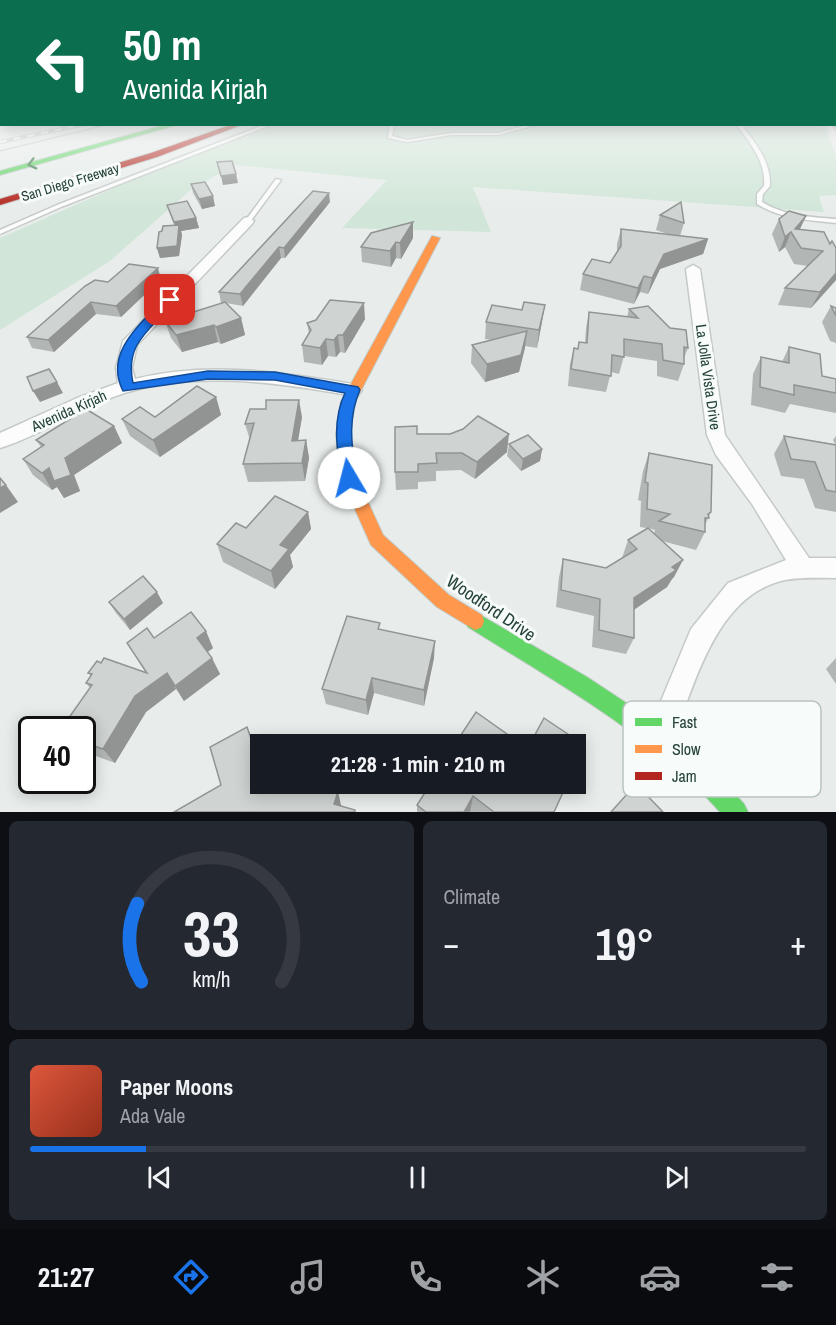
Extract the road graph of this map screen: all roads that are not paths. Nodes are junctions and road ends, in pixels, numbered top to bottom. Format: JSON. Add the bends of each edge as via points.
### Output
{"nodes":[{"id":1,"x":138,"y":135,"type":"edge"},
{"id":2,"x":162,"y":135,"type":"edge"},
{"id":3,"x":210,"y":135,"type":"edge"},
{"id":4,"x":243,"y":135,"type":"edge"},
{"id":5,"x":390,"y":135,"type":"edge"},
{"id":6,"x":445,"y":135,"type":"edge"},
{"id":7,"x":746,"y":135,"type":"edge"},
{"id":8,"x":154,"y":155,"type":"junction"},
{"id":9,"x":0,"y":173,"type":"edge"},
{"id":10,"x":278,"y":180,"type":"dead end"},
{"id":11,"x":0,"y":186,"type":"edge"},
{"id":12,"x":0,"y":202,"type":"edge"},
{"id":13,"x":0,"y":217,"type":"edge"},
{"id":14,"x":248,"y":221,"type":"joint"},
{"id":15,"x":836,"y":221,"type":"edge"},
{"id":16,"x":0,"y":232,"type":"edge"},
{"id":17,"x":435,"y":238,"type":"dead end"},
{"id":18,"x":693,"y":269,"type":"dead end"},
{"id":19,"x":128,"y":388,"type":"junction"},
{"id":20,"x":353,"y":390,"type":"junction"},
{"id":21,"x":0,"y":441,"type":"edge"},
{"id":22,"x":802,"y":568,"type":"junction"},
{"id":23,"x":836,"y":568,"type":"edge"},
{"id":24,"x":674,"y":701,"type":"edge"},
{"id":25,"x":623,"y":714,"type":"edge"},
{"id":26,"x":724,"y":797,"type":"edge"},
{"id":27,"x":736,"y":812,"type":"edge"}],
"edges":[{"from":1,"to":9,"type":"main road","one_way":true},
{"from":2,"to":11,"type":"main road","name":"San Diego Freeway"},
{"from":3,"to":8,"type":"main road","name":"San Diego Freeway"},
{"from":4,"to":16,"type":"lane"},
{"from":5,"to":6,"type":"lane","via":[[407,141]]},
{"from":7,"to":15,"type":"lane","via":[[766,171],[767,186],[759,203],[792,217]]},
{"from":8,"to":12,"type":"main road","name":"San Diego Freeway"},
{"from":8,"to":13,"type":"main road"},
{"from":10,"to":14,"type":"lane"},
{"from":14,"to":19,"type":"street","via":[[129,344],[124,368]]},
{"from":17,"to":20,"type":"main road","name":"Woodford Drive"},
{"from":18,"to":22,"type":"street","name":"La Jolla Vista Drive","via":[[716,435]]},
{"from":19,"to":20,"type":"street","name":"Avenida Kirjah","via":[[208,375],[275,376]]},
{"from":19,"to":21,"type":"street","name":"Avenida Kirjah","via":[[110,392]]},
{"from":20,"to":25,"type":"main road","name":"Woodford Drive","via":[[343,435],[349,478],[377,540],[443,601]]},
{"from":22,"to":23,"type":"street"},
{"from":22,"to":24,"type":"street","via":[[780,572],[736,591],[700,637]]},
{"from":26,"to":27,"type":"main road","name":"Woodford Drive"}]}
